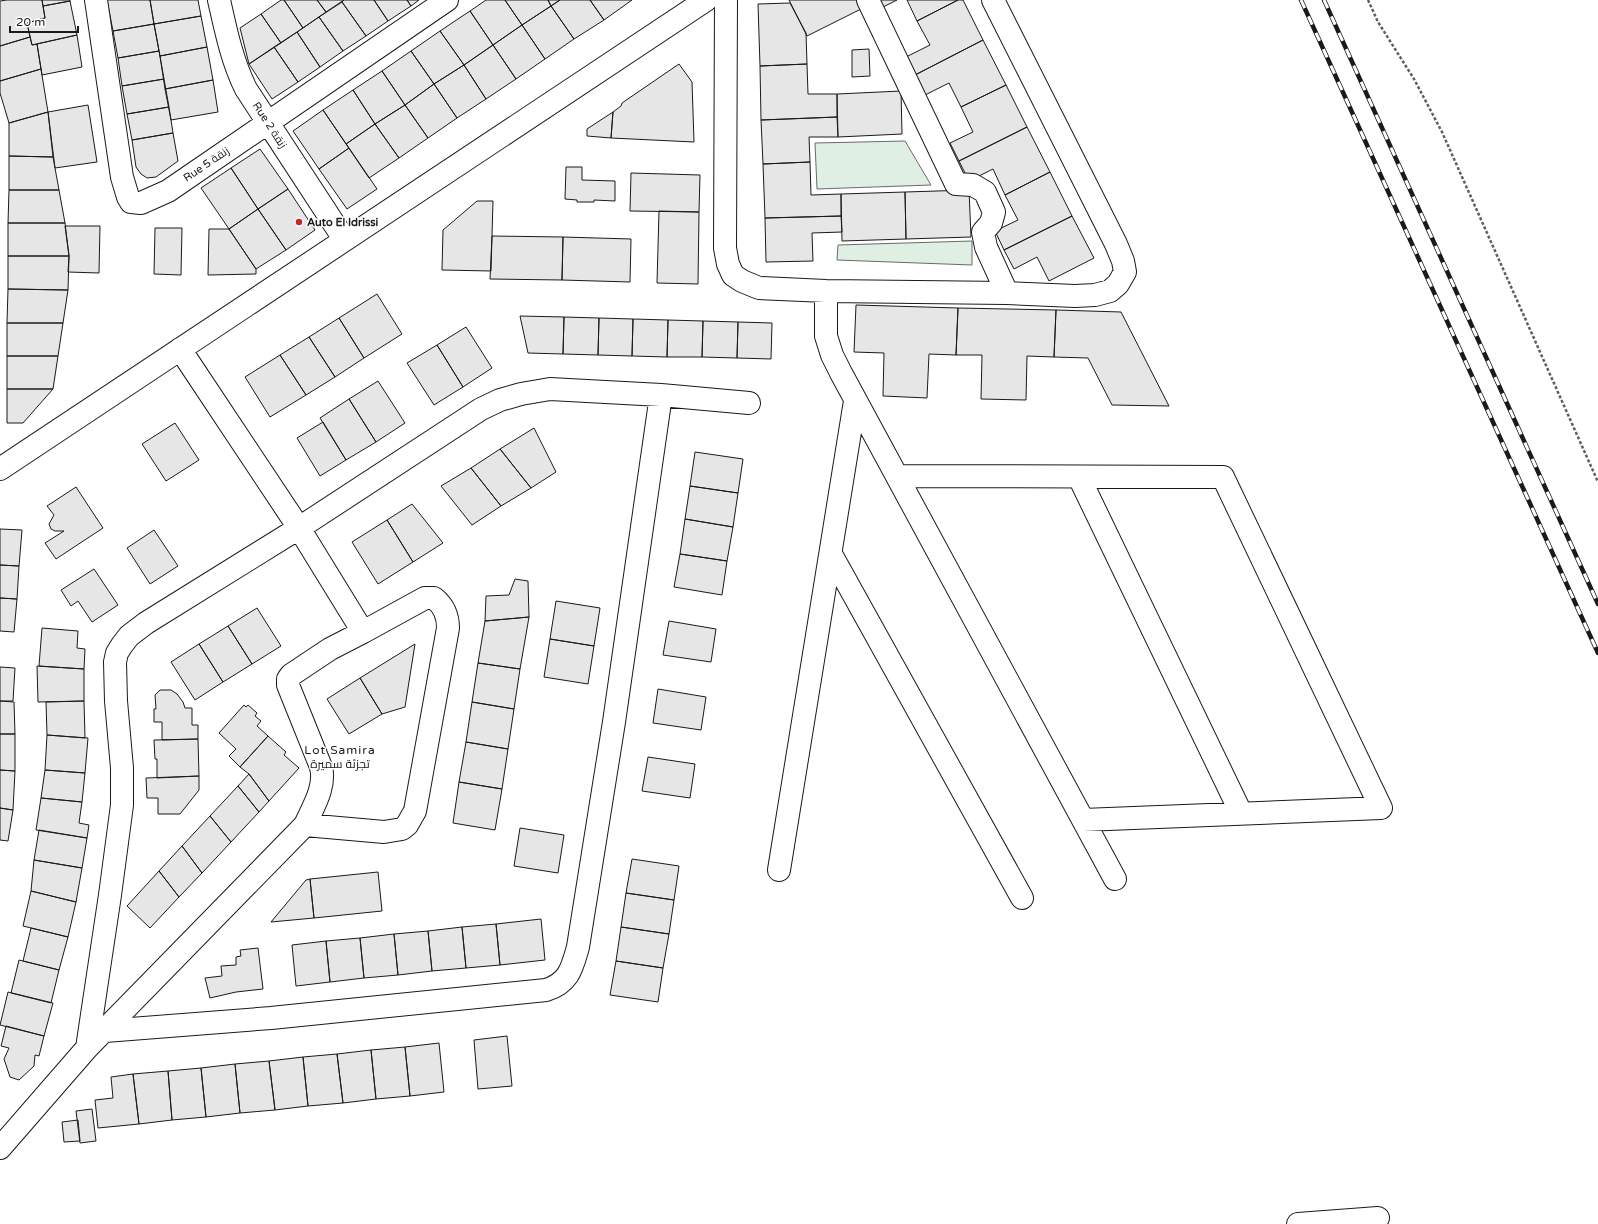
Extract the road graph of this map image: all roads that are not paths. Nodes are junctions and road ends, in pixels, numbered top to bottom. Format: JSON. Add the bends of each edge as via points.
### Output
{"nodes":[{"id":1,"x":96,"y":0,"type":"edge"},
{"id":2,"x":219,"y":0,"type":"edge"},
{"id":3,"x":447,"y":0,"type":"edge"},
{"id":4,"x":706,"y":0,"type":"edge"},
{"id":5,"x":726,"y":0,"type":"edge"},
{"id":6,"x":868,"y":0,"type":"edge"},
{"id":7,"x":993,"y":0,"type":"edge"},
{"id":8,"x":268,"y":122,"type":"junction"},
{"id":9,"x":344,"y":239,"type":"junction"},
{"id":10,"x":826,"y":291,"type":"junction"},
{"id":11,"x":1007,"y":293,"type":"junction"},
{"id":12,"x":180,"y":349,"type":"junction"},
{"id":13,"x":661,"y":395,"type":"junction"},
{"id":14,"x":855,"y":400,"type":"junction"},
{"id":15,"x":749,"y":403,"type":"dead end"},
{"id":16,"x":0,"y":469,"type":"edge"},
{"id":17,"x":897,"y":476,"type":"junction"},
{"id":18,"x":1079,"y":477,"type":"junction"},
{"id":19,"x":299,"y":528,"type":"junction"},
{"id":20,"x":831,"y":554,"type":"junction"},
{"id":21,"x":363,"y":632,"type":"junction"},
{"id":22,"x":1241,"y":813,"type":"junction"},
{"id":23,"x":1083,"y":820,"type":"junction"},
{"id":24,"x":305,"y":825,"type":"junction"},
{"id":25,"x":779,"y":870,"type":"dead end"},
{"id":26,"x":1115,"y":879,"type":"dead end"},
{"id":27,"x":1022,"y":898,"type":"dead end"},
{"id":28,"x":105,"y":1030,"type":"junction"},
{"id":29,"x":87,"y":1048,"type":"junction"},
{"id":30,"x":0,"y":1148,"type":"edge"},
{"id":31,"x":1378,"y":1218,"type":"dead end"},
{"id":32,"x":1298,"y":1224,"type":"edge"}],
"edges":[{"from":1,"to":8,"type":"street","name":"Rue 5 زنقة","via":[[122,177],[131,202],[141,203],[168,191]]},
{"from":2,"to":8,"type":"street","name":"Rue 2 زنقة","via":[[237,70]]},
{"from":3,"to":8,"type":"street","name":"Rue 5 زنقة"},
{"from":4,"to":9,"type":"street"},
{"from":5,"to":10,"type":"street","via":[[725,248],[728,264],[734,275],[759,288]]},
{"from":6,"to":11,"type":"street","via":[[956,184],[972,185],[985,192],[994,212],[991,223],[983,232],[986,247]]},
{"from":7,"to":11,"type":"street","via":[[1116,244],[1124,261],[1125,272],[1110,291],[1095,294],[1075,296]]},
{"from":8,"to":9,"type":"street","name":"Rue 2 زنقة"},
{"from":9,"to":12,"type":"street"},
{"from":10,"to":11,"type":"street"},
{"from":10,"to":14,"type":"street","via":[[826,336],[832,355]]},
{"from":12,"to":16,"type":"street"},
{"from":12,"to":19,"type":"street"},
{"from":13,"to":15,"type":"street"},
{"from":13,"to":19,"type":"street","via":[[550,389],[500,400],[481,409]]},
{"from":13,"to":28,"type":"street","via":[[580,939],[574,961],[563,982],[556,987],[530,992],[271,1018]]},
{"from":14,"to":17,"type":"street"},
{"from":14,"to":20,"type":"street"},
{"from":17,"to":18,"type":"street"},
{"from":17,"to":23,"type":"street"},
{"from":18,"to":22,"type":"street"},
{"from":18,"to":22,"type":"street","via":[[1223,477],[1382,808]]},
{"from":19,"to":21,"type":"street"},
{"from":19,"to":29,"type":"street","via":[[146,623],[130,636],[117,653],[115,676],[122,804]]},
{"from":20,"to":25,"type":"street"},
{"from":20,"to":27,"type":"street"},
{"from":21,"to":24,"type":"street","via":[[330,649],[295,671],[288,679],[292,699],[322,773],[322,786]]},
{"from":21,"to":24,"type":"street","via":[[425,598],[434,598],[442,604],[446,612],[448,628],[416,811],[402,829],[384,832]]},
{"from":22,"to":23,"type":"street"},
{"from":23,"to":26,"type":"street"},
{"from":24,"to":28,"type":"street"},
{"from":28,"to":29,"type":"street"},
{"from":29,"to":30,"type":"street"},
{"from":31,"to":32,"type":"street"}]}
